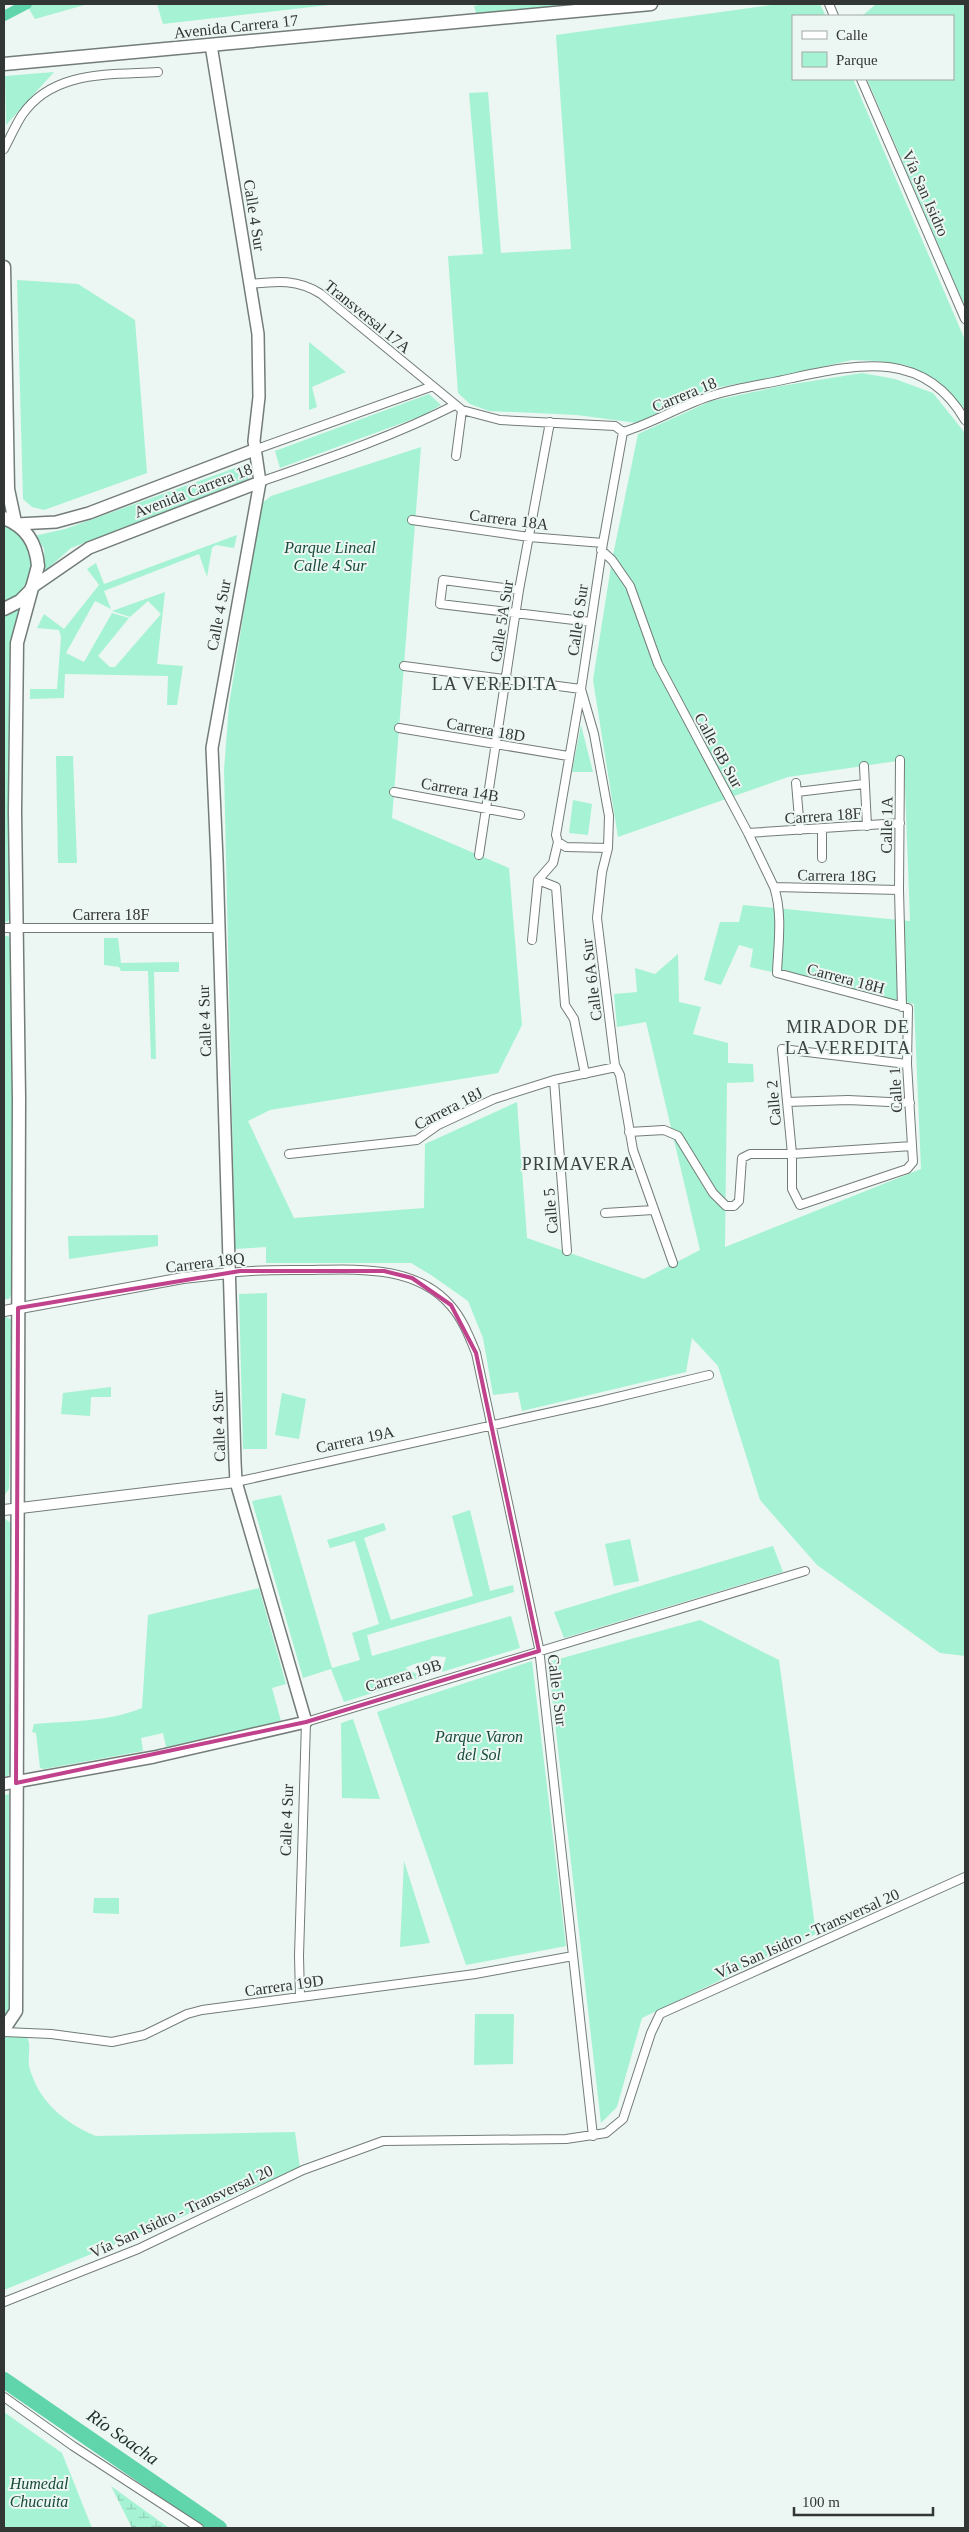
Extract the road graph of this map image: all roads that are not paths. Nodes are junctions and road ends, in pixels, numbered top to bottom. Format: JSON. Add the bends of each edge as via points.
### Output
{"nodes":[{"id":1,"x":651,"y":4,"type":"edge"},
{"id":2,"x":211,"y":45,"type":"junction"},
{"id":3,"x":4,"y":64,"type":"edge"},
{"id":4,"x":158,"y":72,"type":"dead end"},
{"id":5,"x":860,"y":80,"type":"edge"},
{"id":6,"x":4,"y":149,"type":"edge"},
{"id":7,"x":4,"y":266,"type":"edge"},
{"id":8,"x":250,"y":284,"type":"junction"},
{"id":9,"x":965,"y":319,"type":"edge"},
{"id":10,"x":433,"y":386,"type":"junction"},
{"id":11,"x":458,"y":408,"type":"junction"},
{"id":12,"x":965,"y":420,"type":"edge"},
{"id":13,"x":550,"y":422,"type":"junction"},
{"id":14,"x":623,"y":432,"type":"junction"},
{"id":15,"x":254,"y":450,"type":"junction"},
{"id":16,"x":456,"y":456,"type":"dead end"},
{"id":17,"x":260,"y":482,"type":"junction"},
{"id":18,"x":412,"y":520,"type":"dead end"},
{"id":19,"x":12,"y":522,"type":"edge"},
{"id":20,"x":530,"y":537,"type":"junction"},
{"id":21,"x":602,"y":546,"type":"junction"},
{"id":22,"x":31,"y":588,"type":"junction"},
{"id":23,"x":519,"y":590,"type":"junction"},
{"id":24,"x":4,"y":609,"type":"edge"},
{"id":25,"x":516,"y":614,"type":"junction"},
{"id":26,"x":591,"y":622,"type":"junction"},
{"id":27,"x":404,"y":666,"type":"dead end"},
{"id":28,"x":505,"y":679,"type":"junction"},
{"id":29,"x":582,"y":689,"type":"junction"},
{"id":30,"x":399,"y":728,"type":"dead end"},
{"id":31,"x":497,"y":744,"type":"junction"},
{"id":32,"x":568,"y":756,"type":"junction"},
{"id":33,"x":900,"y":760,"type":"dead end"},
{"id":34,"x":864,"y":766,"type":"dead end"},
{"id":35,"x":796,"y":784,"type":"dead end"},
{"id":36,"x":864,"y":784,"type":"junction"},
{"id":37,"x":394,"y":792,"type":"dead end"},
{"id":38,"x":797,"y":792,"type":"junction"},
{"id":39,"x":487,"y":807,"type":"junction"},
{"id":40,"x":520,"y":815,"type":"dead end"},
{"id":41,"x":900,"y":823,"type":"junction"},
{"id":42,"x":867,"y":826,"type":"junction"},
{"id":43,"x":822,"y":829,"type":"junction"},
{"id":44,"x":800,"y":830,"type":"junction"},
{"id":45,"x":748,"y":833,"type":"junction"},
{"id":46,"x":558,"y":842,"type":"junction"},
{"id":47,"x":608,"y":848,"type":"junction"},
{"id":48,"x":479,"y":855,"type":"dead end"},
{"id":49,"x":822,"y":858,"type":"dead end"},
{"id":50,"x":538,"y":880,"type":"junction"},
{"id":51,"x":774,"y":888,"type":"junction"},
{"id":52,"x":899,"y":890,"type":"junction"},
{"id":53,"x":4,"y":928,"type":"edge"},
{"id":54,"x":18,"y":928,"type":"junction"},
{"id":55,"x":218,"y":928,"type":"junction"},
{"id":56,"x":532,"y":940,"type":"dead end"},
{"id":57,"x":777,"y":973,"type":"joint"},
{"id":58,"x":905,"y":1007,"type":"junction"},
{"id":59,"x":908,"y":1064,"type":"junction"},
{"id":60,"x":616,"y":1067,"type":"junction"},
{"id":61,"x":585,"y":1074,"type":"junction"},
{"id":62,"x":554,"y":1080,"type":"junction"},
{"id":63,"x":787,"y":1102,"type":"junction"},
{"id":64,"x":910,"y":1103,"type":"junction"},
{"id":65,"x":629,"y":1132,"type":"junction"},
{"id":66,"x":912,"y":1146,"type":"junction"},
{"id":67,"x":288,"y":1154,"type":"dead end"},
{"id":68,"x":792,"y":1154,"type":"junction"},
{"id":69,"x":907,"y":1169,"type":"joint"},
{"id":70,"x":653,"y":1210,"type":"junction"},
{"id":71,"x":605,"y":1213,"type":"dead end"},
{"id":72,"x":567,"y":1251,"type":"dead end"},
{"id":73,"x":673,"y":1263,"type":"dead end"},
{"id":74,"x":229,"y":1273,"type":"junction"},
{"id":75,"x":412,"y":1278,"type":"joint"},
{"id":76,"x":18,"y":1308,"type":"junction"},
{"id":77,"x":4,"y":1311,"type":"edge"},
{"id":78,"x":709,"y":1374,"type":"dead end"},
{"id":79,"x":491,"y":1425,"type":"junction"},
{"id":80,"x":236,"y":1482,"type":"junction"},
{"id":81,"x":10,"y":1509,"type":"edge"},
{"id":82,"x":805,"y":1571,"type":"dead end"},
{"id":83,"x":539,"y":1651,"type":"junction"},
{"id":84,"x":306,"y":1722,"type":"junction"},
{"id":85,"x":10,"y":1784,"type":"edge"},
{"id":86,"x":965,"y":1877,"type":"edge"},
{"id":87,"x":572,"y":1956,"type":"junction"},
{"id":88,"x":300,"y":1996,"type":"junction"},
{"id":89,"x":4,"y":2030,"type":"edge"},
{"id":90,"x":593,"y":2136,"type":"junction"},
{"id":91,"x":4,"y":2302,"type":"edge"},
{"id":92,"x":4,"y":2397,"type":"edge"},
{"id":93,"x":199,"y":2528,"type":"edge"}],
"edges":[{"from":1,"to":2,"type":"main road","name":"Avenida Carrera 17"},
{"from":2,"to":3,"type":"main road","name":"Avenida Carrera 17"},
{"from":2,"to":8,"type":"main road","name":"Calle 4 Sur"},
{"from":4,"to":6,"type":"street","via":[[82,76],[67,81],[37,99],[22,115]]},
{"from":5,"to":9,"type":"street","name":"Vía San Isidro"},
{"from":7,"to":19,"type":"main road","via":[[8,489]]},
{"from":8,"to":10,"type":"street","name":"Transversal 17A","via":[[279,281],[309,286]]},
{"from":8,"to":15,"type":"main road","name":"Calle 4 Sur","via":[[260,359]]},
{"from":10,"to":11,"type":"street"},
{"from":10,"to":15,"type":"street","name":"Avenida Carrera 18"},
{"from":11,"to":13,"type":"street","via":[[500,420]]},
{"from":11,"to":16,"type":"street"},
{"from":11,"to":17,"type":"street","name":"Avenida Carrera 18"},
{"from":12,"to":14,"type":"street","name":"Carrera 18","via":[[943,392],[920,376],[877,365],[823,371],[713,395]]},
{"from":13,"to":14,"type":"street","via":[[615,426]]},
{"from":13,"to":20,"type":"street","name":"Calle 5A Sur"},
{"from":14,"to":21,"type":"street","name":"Calle 6 Sur"},
{"from":15,"to":17,"type":"main road","name":"Calle 4 Sur"},
{"from":15,"to":19,"type":"main road","name":"Avenida Carrera 18","via":[[89,513],[56,522]]},
{"from":17,"to":22,"type":"main road","name":"Avenida Carrera 18","via":[[89,548]]},
{"from":17,"to":55,"type":"main road","name":"Calle 4 Sur","via":[[212,748]]},
{"from":18,"to":20,"type":"street","name":"Carrera 18A"},
{"from":19,"to":22,"type":"main road","via":[[28,534],[37,554],[36,577]]},
{"from":20,"to":21,"type":"street","name":"Carrera 18A"},
{"from":20,"to":23,"type":"street","name":"Calle 5A Sur"},
{"from":21,"to":26,"type":"street","name":"Calle 6 Sur"},
{"from":21,"to":45,"type":"street","name":"Calle 6B Sur","via":[[630,586],[658,664]]},
{"from":22,"to":24,"type":"main road","name":"Avenida Carrera 18","via":[[20,601]]},
{"from":22,"to":54,"type":"main road","via":[[17,643],[15,812]]},
{"from":23,"to":25,"type":"street","name":"Calle 5A Sur"},
{"from":23,"to":25,"type":"street","via":[[443,580],[440,604]]},
{"from":25,"to":26,"type":"street"},
{"from":25,"to":28,"type":"street","name":"Calle 5A Sur"},
{"from":26,"to":29,"type":"street","name":"Calle 6 Sur"},
{"from":27,"to":28,"type":"street"},
{"from":28,"to":29,"type":"street"},
{"from":28,"to":31,"type":"street","name":"Calle 5A Sur"},
{"from":29,"to":32,"type":"street","name":"Calle 6 Sur"},
{"from":29,"to":47,"type":"street","name":"Calle 6A Sur","via":[[609,816]]},
{"from":30,"to":31,"type":"street","name":"Carrera 18D"},
{"from":31,"to":32,"type":"street","name":"Carrera 18D"},
{"from":31,"to":39,"type":"street","name":"Calle 5A Sur"},
{"from":32,"to":46,"type":"street","name":"Calle 6 Sur","via":[[556,835]]},
{"from":33,"to":41,"type":"street","name":"Calle 1A"},
{"from":34,"to":36,"type":"street"},
{"from":35,"to":38,"type":"street"},
{"from":36,"to":38,"type":"street"},
{"from":36,"to":42,"type":"street"},
{"from":37,"to":39,"type":"street","name":"Carrera 14B"},
{"from":38,"to":44,"type":"street"},
{"from":39,"to":40,"type":"street","name":"Carrera 14B"},
{"from":39,"to":48,"type":"street","name":"Calle 5A Sur"},
{"from":41,"to":42,"type":"street","name":"Carrera 18F"},
{"from":41,"to":52,"type":"street","name":"Calle 1A"},
{"from":42,"to":43,"type":"street","name":"Carrera 18F"},
{"from":43,"to":44,"type":"street","name":"Carrera 18F"},
{"from":43,"to":49,"type":"street"},
{"from":44,"to":45,"type":"street","name":"Carrera 18F"},
{"from":45,"to":51,"type":"street","name":"Calle 6B Sur"},
{"from":46,"to":47,"type":"street","via":[[566,847]]},
{"from":46,"to":50,"type":"street","name":"Calle 6 Sur","via":[[553,864]]},
{"from":47,"to":60,"type":"street","name":"Calle 6A Sur","via":[[597,918]]},
{"from":50,"to":56,"type":"street"},
{"from":50,"to":61,"type":"street","via":[[556,886],[565,1005],[574,1019]]},
{"from":51,"to":52,"type":"street","name":"Carrera 18G"},
{"from":51,"to":57,"type":"street","name":"Calle 6B Sur","via":[[779,920]]},
{"from":52,"to":58,"type":"street","name":"Calle 1A"},
{"from":53,"to":54,"type":"street","name":"Carrera 18F"},
{"from":54,"to":55,"type":"street","name":"Carrera 18F"},
{"from":54,"to":76,"type":"main road"},
{"from":55,"to":74,"type":"main road","name":"Calle 4 Sur"},
{"from":57,"to":58,"type":"street","name":"Carrera 18H"},
{"from":58,"to":59,"type":"street","name":"Calle 1"},
{"from":59,"to":63,"type":"street","name":"Calle 2","via":[[782,1049]]},
{"from":59,"to":64,"type":"street","name":"Calle 1"},
{"from":60,"to":61,"type":"street","name":"Carrera 18J"},
{"from":60,"to":65,"type":"street","name":"Calle 6A Sur"},
{"from":61,"to":62,"type":"street","name":"Carrera 18J"},
{"from":62,"to":67,"type":"street","name":"Carrera 18J","via":[[494,1099],[438,1125],[417,1140]]},
{"from":62,"to":72,"type":"street","name":"Calle 5"},
{"from":63,"to":64,"type":"street"},
{"from":63,"to":68,"type":"street","name":"Calle 2"},
{"from":64,"to":66,"type":"street","name":"Calle 1"},
{"from":65,"to":68,"type":"street","via":[[664,1130],[678,1136],[713,1193],[726,1206],[734,1206],[740,1201],[742,1158],[750,1154]]},
{"from":65,"to":70,"type":"street","name":"Calle 6A Sur"},
{"from":66,"to":68,"type":"street"},
{"from":66,"to":69,"type":"street","name":"Calle 1","via":[[912,1162]]},
{"from":68,"to":69,"type":"street","name":"Calle 2","via":[[792,1189],[800,1205]]},
{"from":70,"to":71,"type":"street"},
{"from":70,"to":73,"type":"street","name":"Calle 6A Sur"},
{"from":74,"to":75,"type":"street","name":"Carrera 18Q","via":[[335,1269],[384,1271]]},
{"from":74,"to":76,"type":"street","name":"Carrera 18Q","via":[[182,1278]]},
{"from":74,"to":80,"type":"main road","name":"Calle 4 Sur"},
{"from":75,"to":79,"type":"street","name":"Calle 5 Sur","via":[[435,1291],[464,1324],[476,1353]]},
{"from":76,"to":77,"type":"street","name":"Carrera 18Q"},
{"from":76,"to":81,"type":"main road"},
{"from":78,"to":79,"type":"street","name":"Carrera 19A"},
{"from":79,"to":80,"type":"street","name":"Carrera 19A"},
{"from":79,"to":83,"type":"street","name":"Calle 5 Sur"},
{"from":80,"to":81,"type":"street","name":"Carrera 19A"},
{"from":80,"to":84,"type":"main road","name":"Calle 4 Sur"},
{"from":81,"to":85,"type":"main road"},
{"from":82,"to":83,"type":"street","name":"Carrera 19B"},
{"from":83,"to":84,"type":"street","name":"Carrera 19B"},
{"from":83,"to":87,"type":"street","name":"Calle 5 Sur"},
{"from":84,"to":85,"type":"main road","name":"Carrera 19B","via":[[154,1757]]},
{"from":84,"to":88,"type":"street","name":"Calle 4 Sur"},
{"from":85,"to":89,"type":"main road","via":[[16,2010]]},
{"from":86,"to":90,"type":"street","name":"Vía San Isidro - Transversal 20","via":[[660,2014],[623,2119],[606,2132]]},
{"from":87,"to":88,"type":"street","name":"Carrera 19D","via":[[475,1974]]},
{"from":87,"to":90,"type":"street","name":"Calle 5 Sur"},
{"from":88,"to":89,"type":"street","name":"Carrera 19D","via":[[193,2012],[144,2035],[112,2042]]},
{"from":90,"to":91,"type":"street","name":"Vía San Isidro - Transversal 20","via":[[383,2141],[303,2170],[138,2249]]},
{"from":92,"to":93,"type":"street"}]}
